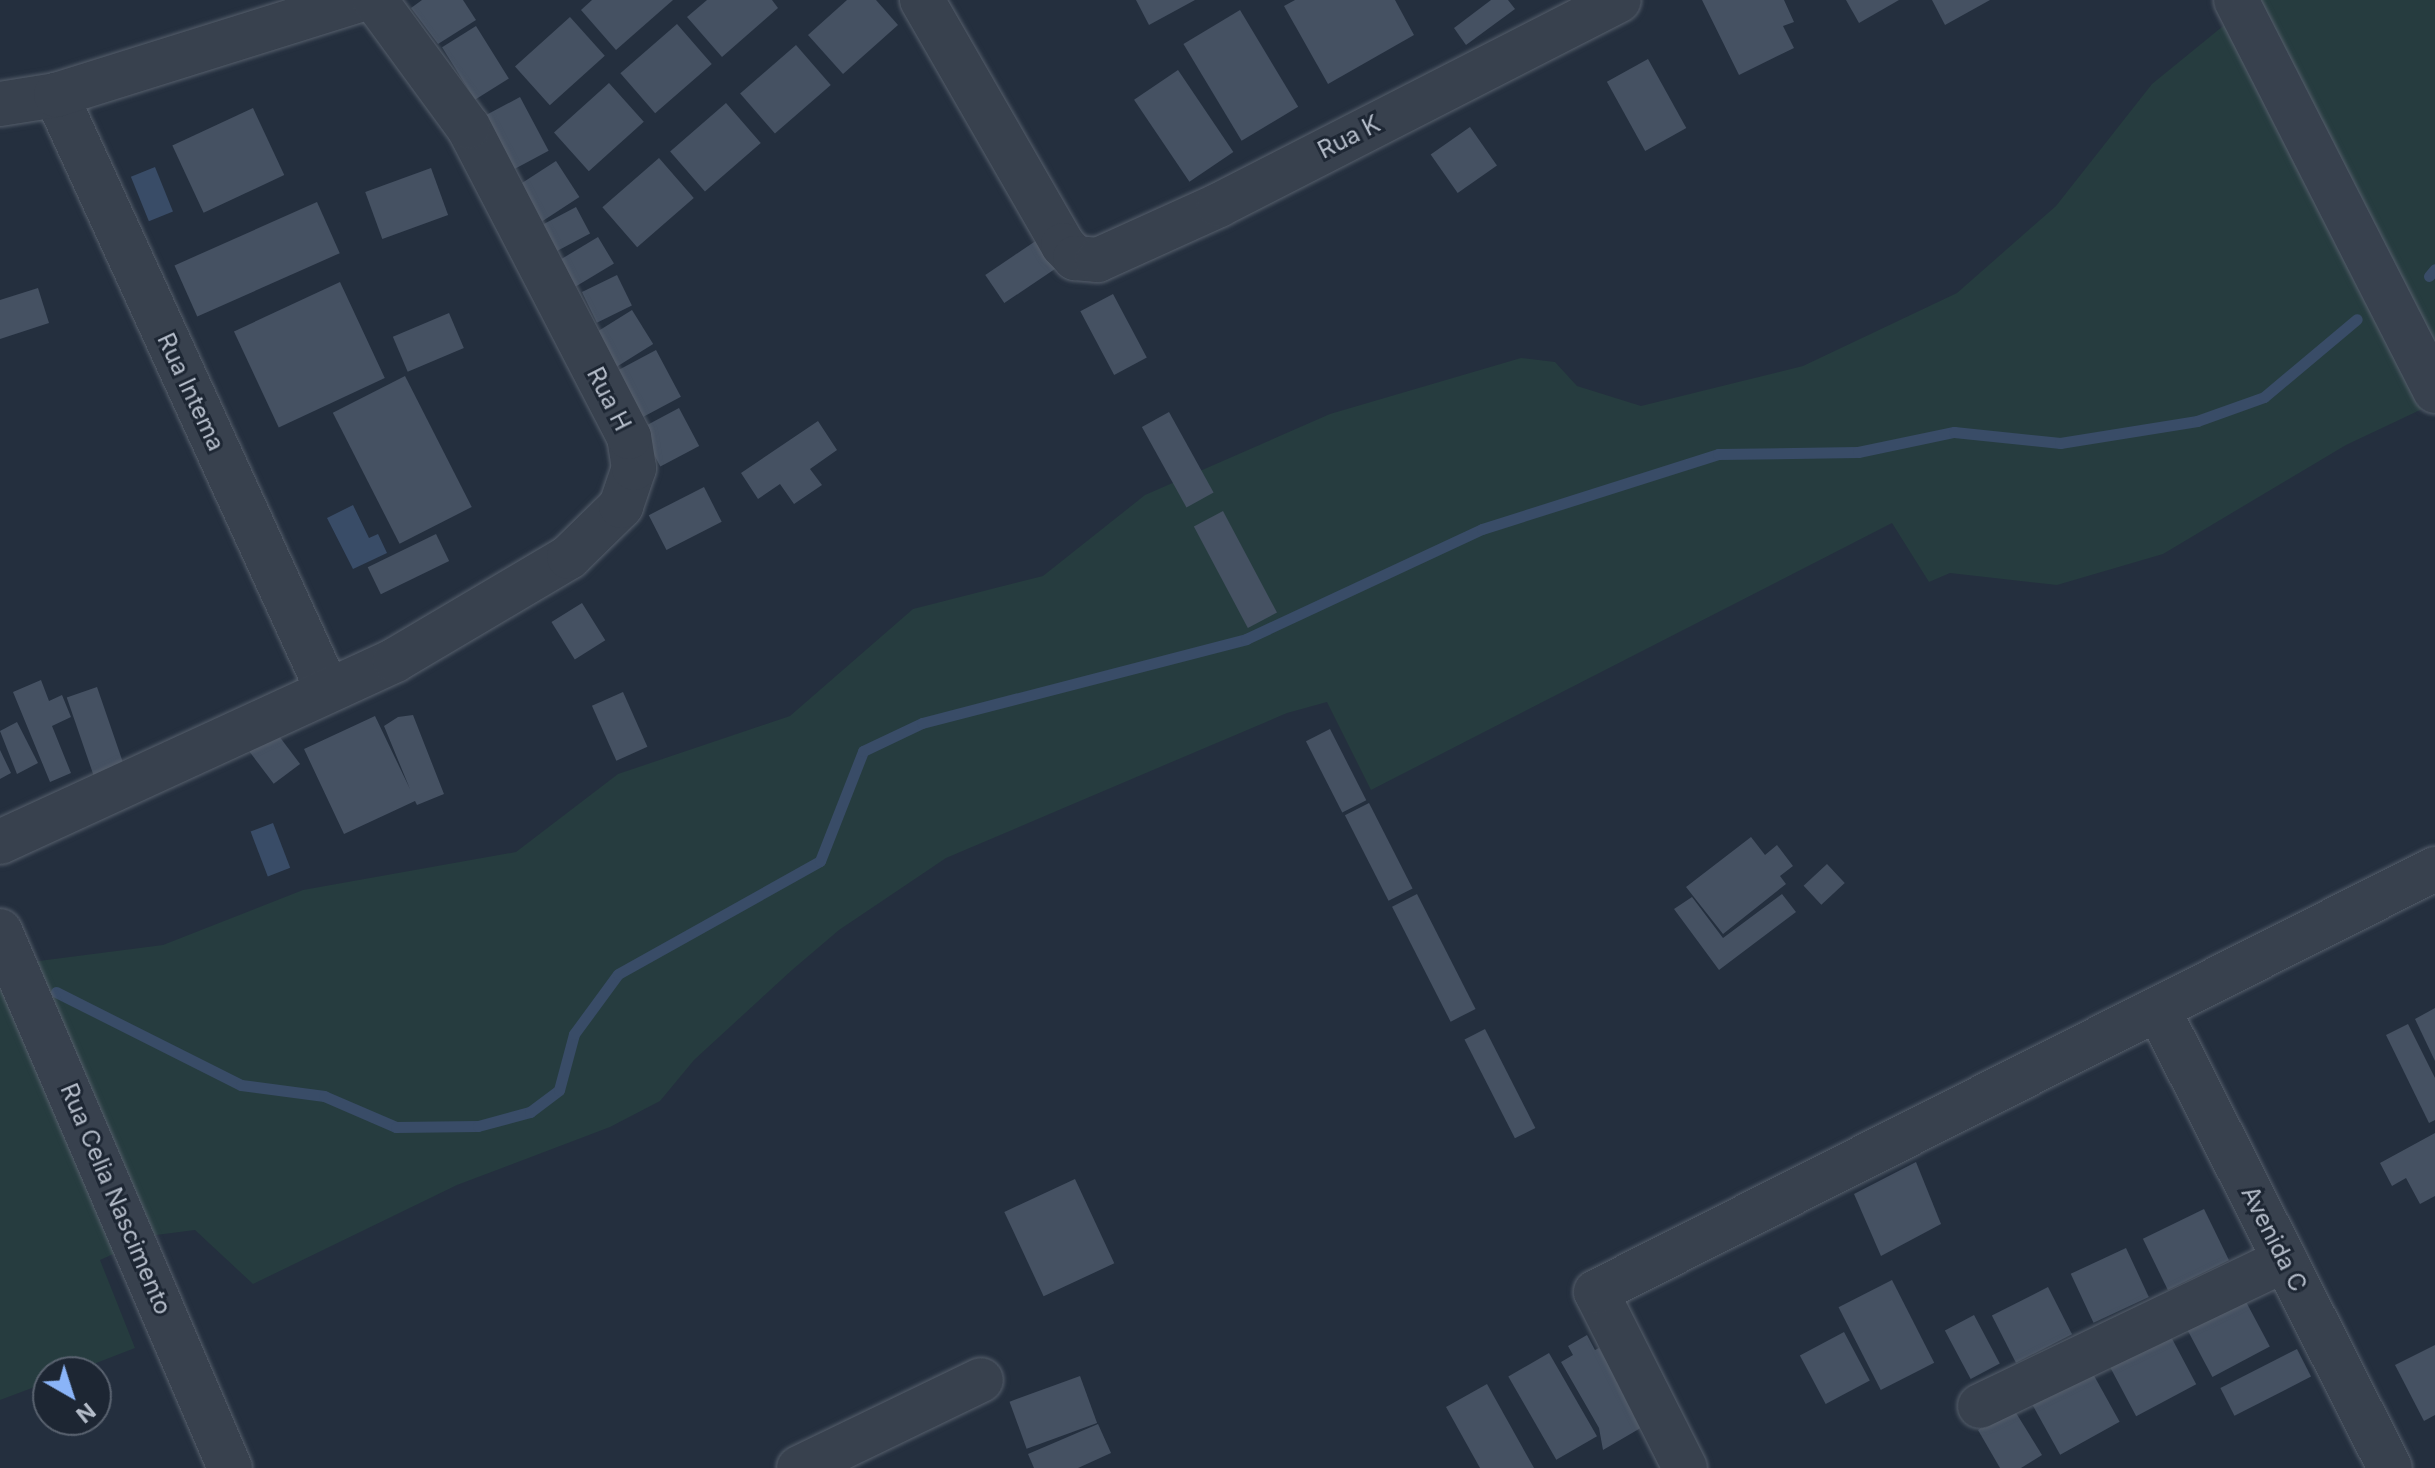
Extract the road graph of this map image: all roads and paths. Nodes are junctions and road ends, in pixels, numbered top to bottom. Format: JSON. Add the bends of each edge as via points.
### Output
{"nodes":[{"id":1,"x":375,"y":0,"type":"edge"},
{"id":2,"x":922,"y":0,"type":"edge"},
{"id":3,"x":1619,"y":0,"type":"edge"},
{"id":4,"x":2236,"y":0,"type":"edge"},
{"id":5,"x":336,"y":3,"type":"edge"},
{"id":6,"x":56,"y":95,"type":"junction"},
{"id":7,"x":0,"y":104,"type":"edge"},
{"id":8,"x":2435,"y":391,"type":"edge"},
{"id":9,"x":327,"y":689,"type":"junction"},
{"id":10,"x":0,"y":842,"type":"edge"},
{"id":11,"x":2435,"y":869,"type":"edge"},
{"id":12,"x":0,"y":931,"type":"edge"},
{"id":13,"x":2158,"y":1009,"type":"junction"},
{"id":14,"x":2285,"y":1260,"type":"junction"},
{"id":15,"x":981,"y":1380,"type":"dead end"},
{"id":16,"x":1980,"y":1406,"type":"dead end"},
{"id":17,"x":230,"y":1468,"type":"edge"},
{"id":18,"x":799,"y":1468,"type":"edge"},
{"id":19,"x":1685,"y":1468,"type":"edge"},
{"id":20,"x":2390,"y":1468,"type":"edge"}],
"edges":[{"from":1,"to":9,"type":"street","name":"Rua H","via":[[468,127],[629,437],[634,468],[621,506],[569,557],[395,660]]},
{"from":2,"to":3,"type":"street","name":"Rua K","via":[[1075,258],[1098,260],[1137,247]]},
{"from":4,"to":8,"type":"street"},
{"from":5,"to":6,"type":"street"},
{"from":6,"to":7,"type":"street"},
{"from":6,"to":9,"type":"street","name":"Rua Intema"},
{"from":9,"to":10,"type":"street","name":"Rua H"},
{"from":11,"to":13,"type":"street"},
{"from":12,"to":17,"type":"street","name":"Rua Celia Nascimento"},
{"from":13,"to":14,"type":"street","name":"Avenida C"},
{"from":13,"to":19,"type":"street","via":[[1596,1292]]},
{"from":14,"to":16,"type":"street"},
{"from":14,"to":20,"type":"street","name":"Avenida C"},
{"from":15,"to":18,"type":"street"}]}
